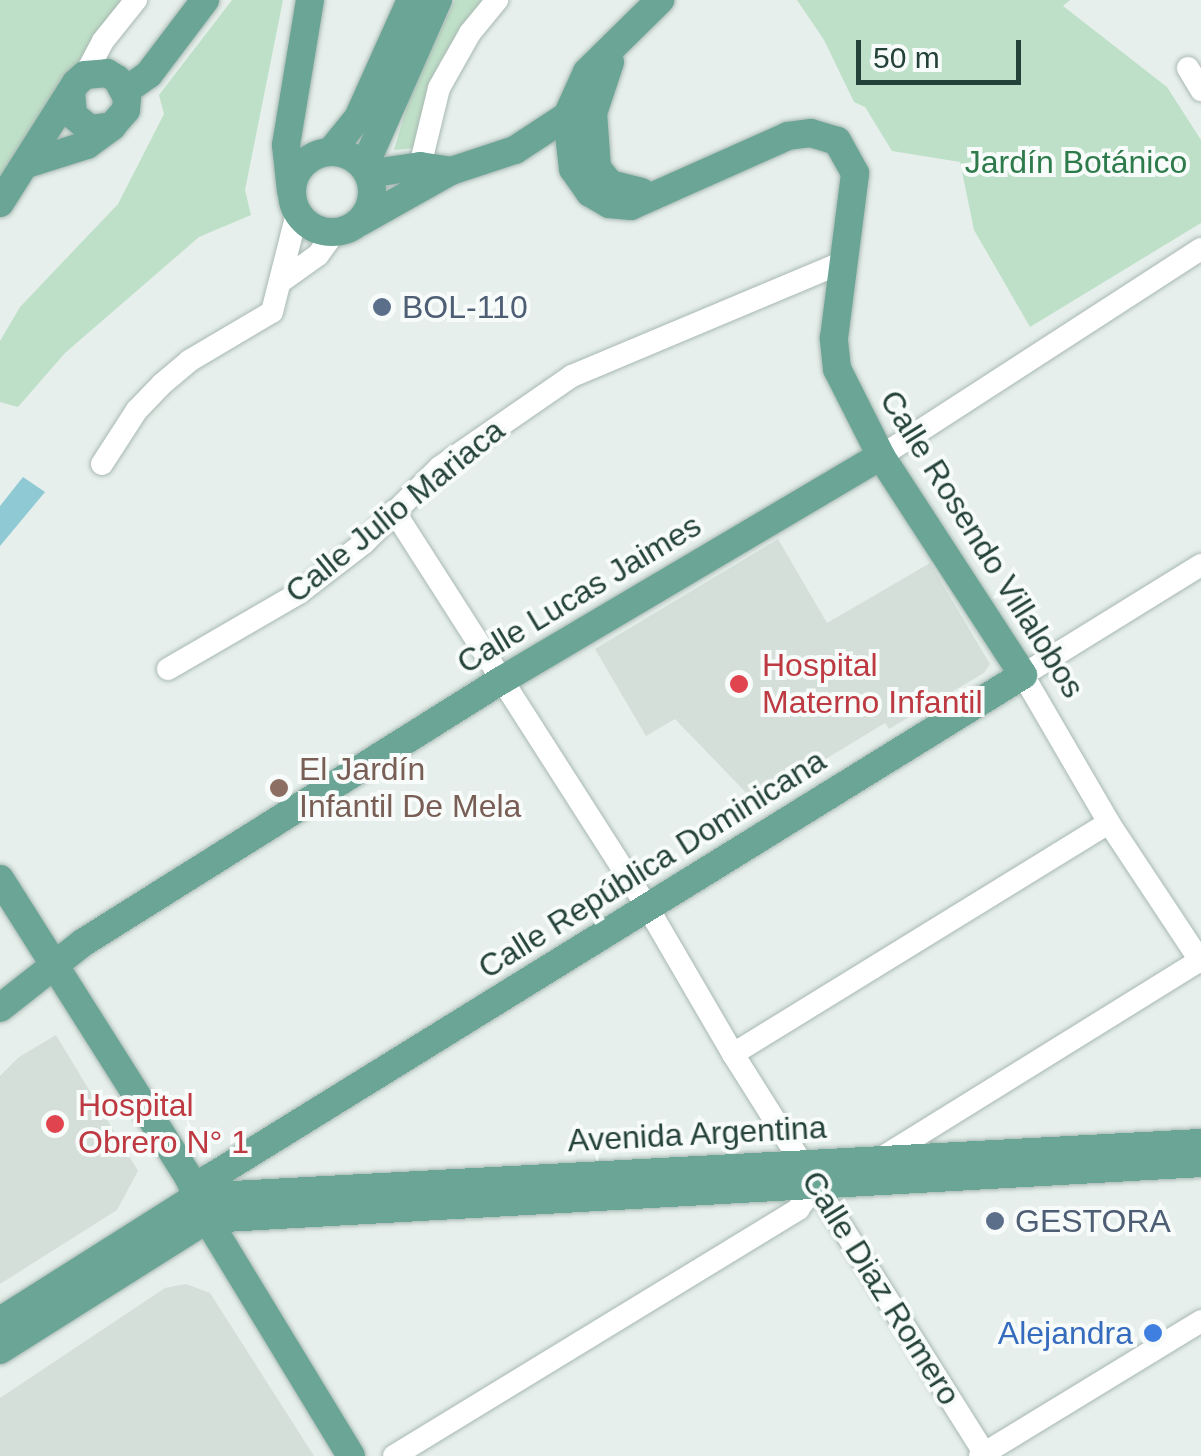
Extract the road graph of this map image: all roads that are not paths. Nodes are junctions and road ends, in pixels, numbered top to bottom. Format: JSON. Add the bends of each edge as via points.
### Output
{"nodes":[{"id":1,"x":136,"y":0,"type":"edge"},
{"id":2,"x":205,"y":0,"type":"edge"},
{"id":3,"x":310,"y":0,"type":"edge"},
{"id":4,"x":411,"y":0,"type":"edge"},
{"id":5,"x":438,"y":0,"type":"edge"},
{"id":6,"x":497,"y":0,"type":"edge"},
{"id":7,"x":660,"y":0,"type":"edge"},
{"id":8,"x":618,"y":43,"type":"junction"},
{"id":9,"x":1188,"y":68,"type":"dead end"},
{"id":10,"x":78,"y":84,"type":"junction"},
{"id":11,"x":1201,"y":90,"type":"edge"},
{"id":12,"x":125,"y":91,"type":"junction"},
{"id":13,"x":294,"y":115,"type":"junction"},
{"id":14,"x":567,"y":116,"type":"junction"},
{"id":15,"x":112,"y":126,"type":"junction"},
{"id":16,"x":515,"y":150,"type":"junction"},
{"id":17,"x":326,"y":152,"type":"junction"},
{"id":18,"x":27,"y":164,"type":"junction"},
{"id":19,"x":420,"y":166,"type":"junction"},
{"id":20,"x":573,"y":169,"type":"junction"},
{"id":21,"x":366,"y":170,"type":"junction"},
{"id":22,"x":451,"y":171,"type":"junction"},
{"id":23,"x":659,"y":193,"type":"junction"},
{"id":24,"x":294,"y":202,"type":"junction"},
{"id":25,"x":0,"y":203,"type":"edge"},
{"id":26,"x":346,"y":228,"type":"junction"},
{"id":27,"x":1201,"y":249,"type":"edge"},
{"id":28,"x":843,"y":262,"type":"junction"},
{"id":29,"x":284,"y":280,"type":"junction"},
{"id":30,"x":881,"y":456,"type":"junction"},
{"id":31,"x":102,"y":464,"type":"dead end"},
{"id":32,"x":394,"y":511,"type":"junction"},
{"id":33,"x":1201,"y":565,"type":"edge"},
{"id":34,"x":168,"y":669,"type":"dead end"},
{"id":35,"x":1023,"y":675,"type":"junction"},
{"id":36,"x":502,"y":680,"type":"junction"},
{"id":37,"x":1109,"y":823,"type":"junction"},
{"id":38,"x":0,"y":878,"type":"edge"},
{"id":39,"x":648,"y":908,"type":"junction"},
{"id":40,"x":1201,"y":961,"type":"edge"},
{"id":41,"x":52,"y":965,"type":"junction"},
{"id":42,"x":0,"y":1008,"type":"edge"},
{"id":43,"x":733,"y":1054,"type":"junction"},
{"id":44,"x":1201,"y":1143,"type":"edge"},
{"id":45,"x":1103,"y":1158,"type":"junction"},
{"id":46,"x":1201,"y":1162,"type":"edge"},
{"id":47,"x":879,"y":1170,"type":"junction"},
{"id":48,"x":810,"y":1174,"type":"junction"},
{"id":49,"x":202,"y":1208,"type":"junction"},
{"id":50,"x":124,"y":1256,"type":"junction"},
{"id":51,"x":0,"y":1320,"type":"edge"},
{"id":52,"x":1201,"y":1321,"type":"edge"},
{"id":53,"x":0,"y":1350,"type":"edge"},
{"id":54,"x":984,"y":1455,"type":"edge"},
{"id":55,"x":351,"y":1456,"type":"edge"},
{"id":56,"x":394,"y":1456,"type":"edge"}],
"edges":[{"from":1,"to":10,"type":"street"},
{"from":2,"to":12,"type":"main road","via":[[149,74]]},
{"from":3,"to":13,"type":"main road"},
{"from":4,"to":17,"type":"main road","via":[[358,118]]},
{"from":5,"to":21,"type":"main road"},
{"from":6,"to":19,"type":"street","via":[[439,88]]},
{"from":7,"to":8,"type":"main road"},
{"from":8,"to":14,"type":"main road","via":[[587,72]]},
{"from":8,"to":23,"type":"main road","via":[[592,113],[597,168],[626,192]]},
{"from":9,"to":11,"type":"street"},
{"from":10,"to":12,"type":"main road","via":[[106,74]]},
{"from":10,"to":15,"type":"main road","via":[[70,104],[81,124]]},
{"from":10,"to":18,"type":"main road"},
{"from":12,"to":15,"type":"main road","via":[[126,110]]},
{"from":13,"to":17,"type":"main road","via":[[302,134]]},
{"from":13,"to":24,"type":"main road","via":[[286,144]]},
{"from":14,"to":16,"type":"main road"},
{"from":14,"to":20,"type":"main road"},
{"from":15,"to":18,"type":"main road","via":[[86,145]]},
{"from":16,"to":20,"type":"main road"},
{"from":16,"to":22,"type":"main road"},
{"from":17,"to":21,"type":"main road","via":[[352,156]]},
{"from":17,"to":24,"type":"main road","via":[[299,167]]},
{"from":18,"to":25,"type":"main road"},
{"from":19,"to":21,"type":"main road"},
{"from":19,"to":22,"type":"main road"},
{"from":20,"to":23,"type":"main road","name":"Calle Rosendo Villalobos","via":[[590,193],[609,204],[631,206]]},
{"from":21,"to":26,"type":"main road","via":[[372,197]]},
{"from":22,"to":26,"type":"main road"},
{"from":23,"to":28,"type":"main road","name":"Calle Rosendo Villalobos","via":[[788,136],[812,133],[837,141],[854,174]]},
{"from":24,"to":26,"type":"main road","via":[[310,226]]},
{"from":24,"to":29,"type":"street"},
{"from":26,"to":29,"type":"street"},
{"from":27,"to":30,"type":"street","name":"Calle Lucas Jaimes"},
{"from":28,"to":30,"type":"main road","name":"Calle Rosendo Villalobos","via":[[834,338],[838,369]]},
{"from":28,"to":32,"type":"street","name":"Calle Julio Mariaca","via":[[572,376],[440,466]]},
{"from":29,"to":31,"type":"street","via":[[272,312],[162,384]]},
{"from":30,"to":35,"type":"main road","name":"Calle Rosendo Villalobos"},
{"from":30,"to":36,"type":"main road","name":"Calle Lucas Jaimes"},
{"from":32,"to":34,"type":"street","name":"Calle Julio Mariaca","via":[[298,593]]},
{"from":32,"to":36,"type":"street","name":"Calle Diaz Romero"},
{"from":33,"to":35,"type":"street","name":"Calle República Dominicana"},
{"from":35,"to":37,"type":"street","name":"Calle Rosendo Villalobos"},
{"from":35,"to":39,"type":"main road","name":"Calle República Dominicana"},
{"from":36,"to":39,"type":"street","name":"Calle Diaz Romero"},
{"from":36,"to":41,"type":"main road","name":"Calle Lucas Jaimes"},
{"from":37,"to":40,"type":"street","name":"Calle Rosendo Villalobos"},
{"from":37,"to":43,"type":"street"},
{"from":38,"to":41,"type":"main road"},
{"from":39,"to":43,"type":"street","name":"Calle Diaz Romero"},
{"from":39,"to":49,"type":"main road","name":"Calle República Dominicana","via":[[210,1178]]},
{"from":40,"to":47,"type":"street"},
{"from":41,"to":42,"type":"main road","name":"Calle Lucas Jaimes"},
{"from":41,"to":49,"type":"main road"},
{"from":43,"to":48,"type":"street","name":"Calle Diaz Romero"},
{"from":44,"to":45,"type":"main road","name":"Avenida Argentina"},
{"from":45,"to":46,"type":"main road","name":"Avenida Argentina"},
{"from":45,"to":47,"type":"main road","name":"Avenida Argentina"},
{"from":47,"to":48,"type":"main road","name":"Avenida Argentina"},
{"from":48,"to":49,"type":"main road","name":"Avenida Argentina"},
{"from":48,"to":54,"type":"street","name":"Calle Diaz Romero"},
{"from":48,"to":56,"type":"street","via":[[798,1209]]},
{"from":49,"to":50,"type":"main road"},
{"from":49,"to":55,"type":"main road"},
{"from":50,"to":51,"type":"main road"},
{"from":50,"to":53,"type":"main road"},
{"from":52,"to":54,"type":"street"}]}
